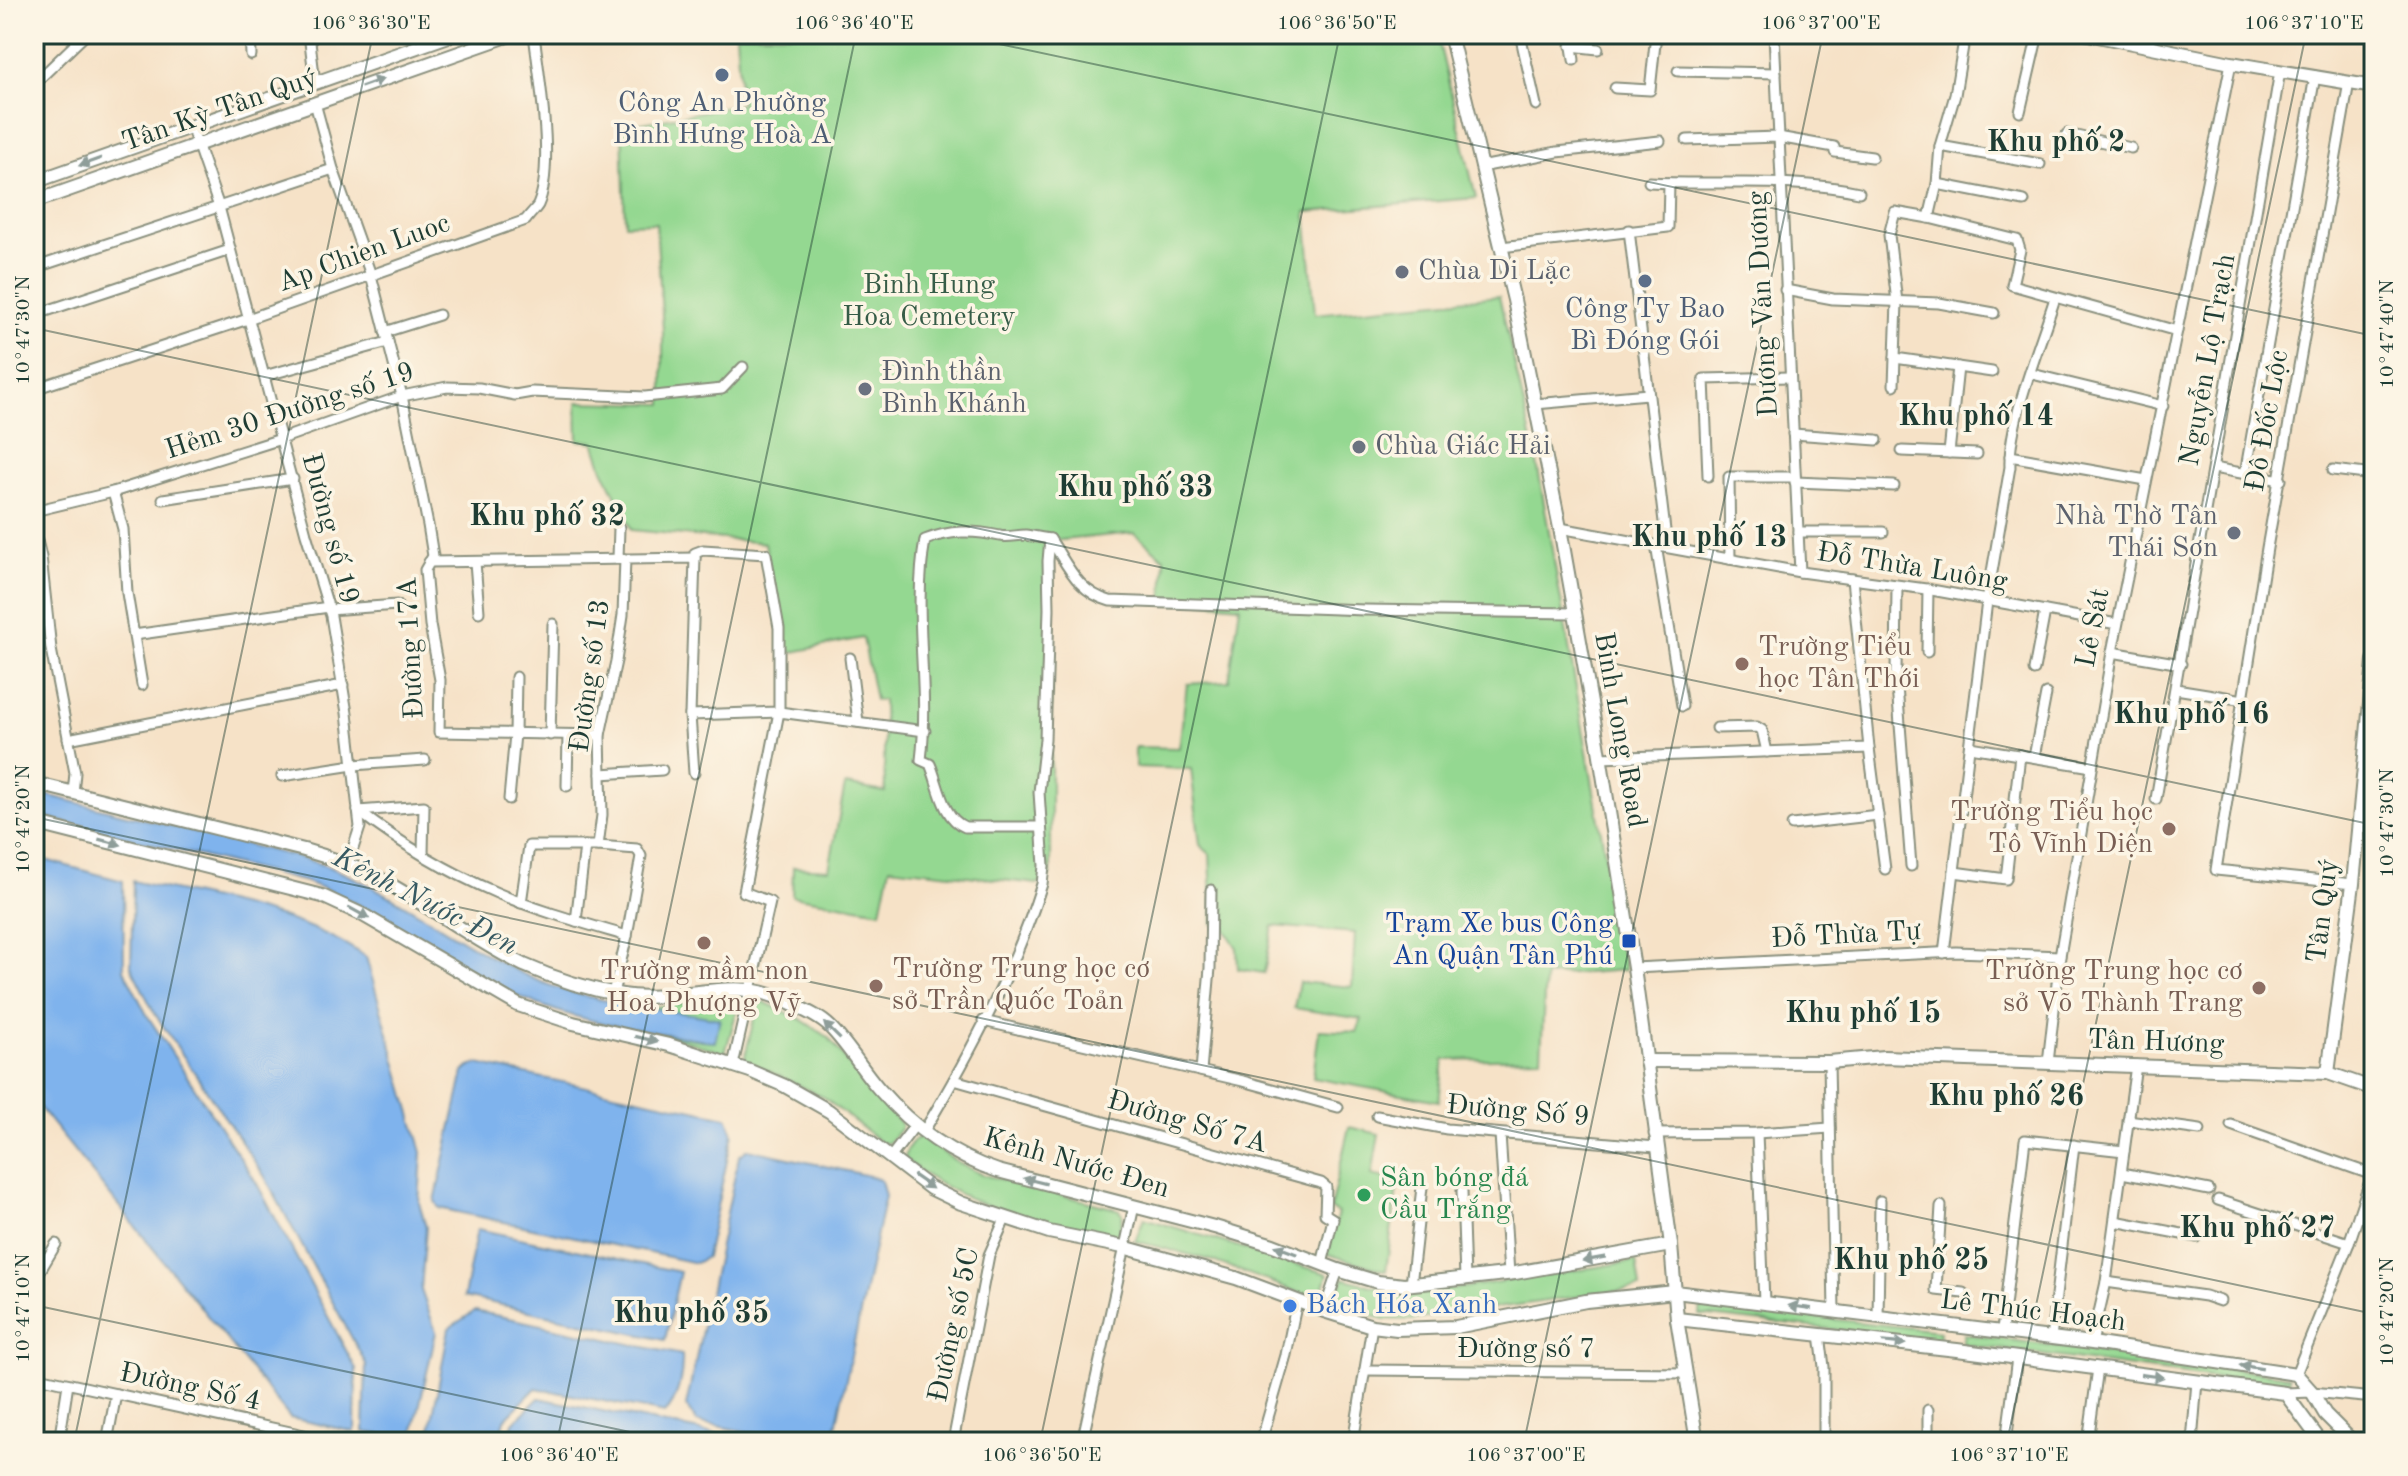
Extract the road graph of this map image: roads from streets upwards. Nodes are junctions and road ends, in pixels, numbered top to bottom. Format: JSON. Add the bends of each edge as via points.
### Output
{"nodes":[{"id":1,"x":86,"y":34,"type":"edge"},
{"id":2,"x":250,"y":34,"type":"edge"},
{"id":3,"x":309,"y":34,"type":"edge"},
{"id":4,"x":454,"y":34,"type":"edge"},
{"id":5,"x":513,"y":34,"type":"edge"},
{"id":6,"x":534,"y":34,"type":"edge"},
{"id":7,"x":1450,"y":34,"type":"edge"},
{"id":8,"x":1520,"y":34,"type":"edge"},
{"id":9,"x":1570,"y":34,"type":"edge"},
{"id":10,"x":1656,"y":34,"type":"edge"},
{"id":11,"x":1774,"y":34,"type":"edge"},
{"id":12,"x":1965,"y":34,"type":"edge"},
{"id":13,"x":2038,"y":34,"type":"edge"},
{"id":14,"x":2088,"y":34,"type":"edge"},
{"id":15,"x":1571,"y":46,"type":"junction"},
{"id":16,"x":1598,"y":49,"type":"dead end"},
{"id":17,"x":251,"y":55,"type":"dead end"},
{"id":18,"x":1574,"y":60,"type":"dead end"},
{"id":19,"x":2231,"y":63,"type":"junction"},
{"id":20,"x":1678,"y":71,"type":"dead end"},
{"id":21,"x":2280,"y":71,"type":"junction"},
{"id":22,"x":1776,"y":73,"type":"junction"},
{"id":23,"x":2315,"y":76,"type":"junction"},
{"id":24,"x":2349,"y":82,"type":"junction"},
{"id":25,"x":315,"y":83,"type":"junction"},
{"id":26,"x":34,"y":84,"type":"edge"},
{"id":27,"x":2374,"y":87,"type":"edge"},
{"id":28,"x":1615,"y":88,"type":"dead end"},
{"id":29,"x":315,"y":103,"type":"junction"},
{"id":30,"x":1536,"y":105,"type":"dead end"},
{"id":31,"x":2020,"y":112,"type":"dead end"},
{"id":32,"x":191,"y":126,"type":"junction"},
{"id":33,"x":2067,"y":134,"type":"dead end"},
{"id":34,"x":1778,"y":137,"type":"junction"},
{"id":35,"x":1687,"y":140,"type":"dead end"},
{"id":36,"x":1660,"y":141,"type":"dead end"},
{"id":37,"x":198,"y":144,"type":"junction"},
{"id":38,"x":1940,"y":146,"type":"junction"},
{"id":39,"x":2131,"y":148,"type":"dead end"},
{"id":40,"x":1872,"y":157,"type":"dead end"},
{"id":41,"x":2040,"y":164,"type":"dead end"},
{"id":42,"x":1481,"y":167,"type":"junction"},
{"id":43,"x":333,"y":169,"type":"junction"},
{"id":44,"x":34,"y":182,"type":"edge"},
{"id":45,"x":1649,"y":182,"type":"dead end"},
{"id":46,"x":1780,"y":182,"type":"junction"},
{"id":47,"x":1669,"y":183,"type":"junction"},
{"id":48,"x":1937,"y":184,"type":"junction"},
{"id":49,"x":1859,"y":192,"type":"dead end"},
{"id":50,"x":2024,"y":201,"type":"dead end"},
{"id":51,"x":34,"y":202,"type":"edge"},
{"id":52,"x":219,"y":207,"type":"junction"},
{"id":53,"x":1929,"y":218,"type":"junction"},
{"id":54,"x":1629,"y":230,"type":"junction"},
{"id":55,"x":1501,"y":247,"type":"junction"},
{"id":56,"x":230,"y":250,"type":"junction"},
{"id":57,"x":34,"y":268,"type":"edge"},
{"id":58,"x":371,"y":275,"type":"junction"},
{"id":59,"x":1785,"y":290,"type":"junction"},
{"id":60,"x":2055,"y":298,"type":"junction"},
{"id":61,"x":1897,"y":302,"type":"junction"},
{"id":62,"x":1994,"y":313,"type":"dead end"},
{"id":63,"x":34,"y":315,"type":"edge"},
{"id":64,"x":439,"y":315,"type":"dead end"},
{"id":65,"x":248,"y":319,"type":"junction"},
{"id":66,"x":2177,"y":331,"type":"junction"},
{"id":67,"x":387,"y":337,"type":"junction"},
{"id":68,"x":1895,"y":358,"type":"junction"},
{"id":69,"x":743,"y":367,"type":"dead end"},
{"id":70,"x":1958,"y":367,"type":"junction"},
{"id":71,"x":1992,"y":372,"type":"dead end"},
{"id":72,"x":2032,"y":374,"type":"junction"},
{"id":73,"x":264,"y":376,"type":"junction"},
{"id":74,"x":1789,"y":377,"type":"junction"},
{"id":75,"x":1894,"y":385,"type":"dead end"},
{"id":76,"x":34,"y":389,"type":"edge"},
{"id":77,"x":1648,"y":394,"type":"junction"},
{"id":78,"x":402,"y":396,"type":"junction"},
{"id":79,"x":1535,"y":404,"type":"junction"},
{"id":80,"x":2163,"y":406,"type":"junction"},
{"id":81,"x":1793,"y":434,"type":"junction"},
{"id":82,"x":281,"y":439,"type":"junction"},
{"id":83,"x":1877,"y":440,"type":"dead end"},
{"id":84,"x":1902,"y":451,"type":"dead end"},
{"id":85,"x":1949,"y":453,"type":"junction"},
{"id":86,"x":1977,"y":454,"type":"dead end"},
{"id":87,"x":2010,"y":456,"type":"junction"},
{"id":88,"x":2213,"y":468,"type":"junction"},
{"id":89,"x":2333,"y":470,"type":"dead end"},
{"id":90,"x":2245,"y":474,"type":"junction"},
{"id":91,"x":2374,"y":475,"type":"edge"},
{"id":92,"x":1708,"y":476,"type":"dead end"},
{"id":93,"x":293,"y":479,"type":"junction"},
{"id":94,"x":1795,"y":479,"type":"junction"},
{"id":95,"x":2146,"y":480,"type":"junction"},
{"id":96,"x":2281,"y":480,"type":"junction"},
{"id":97,"x":1894,"y":486,"type":"dead end"},
{"id":98,"x":113,"y":492,"type":"junction"},
{"id":99,"x":163,"y":499,"type":"dead end"},
{"id":100,"x":34,"y":511,"type":"edge"},
{"id":101,"x":34,"y":528,"type":"edge"},
{"id":102,"x":619,"y":528,"type":"dead end"},
{"id":103,"x":1560,"y":528,"type":"junction"},
{"id":104,"x":1798,"y":532,"type":"junction"},
{"id":105,"x":1883,"y":532,"type":"dead end"},
{"id":106,"x":1050,"y":539,"type":"junction"},
{"id":107,"x":1656,"y":545,"type":"junction"},
{"id":108,"x":1667,"y":547,"type":"junction"},
{"id":109,"x":622,"y":558,"type":"junction"},
{"id":110,"x":695,"y":558,"type":"junction"},
{"id":111,"x":1730,"y":559,"type":"junction"},
{"id":112,"x":429,"y":562,"type":"junction"},
{"id":113,"x":475,"y":562,"type":"junction"},
{"id":114,"x":1800,"y":572,"type":"junction"},
{"id":115,"x":1852,"y":579,"type":"junction"},
{"id":116,"x":1897,"y":586,"type":"junction"},
{"id":117,"x":1928,"y":589,"type":"junction"},
{"id":118,"x":1987,"y":601,"type":"junction"},
{"id":119,"x":397,"y":605,"type":"dead end"},
{"id":120,"x":329,"y":609,"type":"junction"},
{"id":121,"x":2045,"y":611,"type":"junction"},
{"id":122,"x":479,"y":612,"type":"dead end"},
{"id":123,"x":1575,"y":613,"type":"junction"},
{"id":124,"x":553,"y":624,"type":"dead end"},
{"id":125,"x":2117,"y":624,"type":"junction"},
{"id":126,"x":134,"y":635,"type":"junction"},
{"id":127,"x":1927,"y":652,"type":"dead end"},
{"id":128,"x":2112,"y":652,"type":"junction"},
{"id":129,"x":850,"y":658,"type":"dead end"},
{"id":130,"x":2374,"y":660,"type":"edge"},
{"id":131,"x":2181,"y":664,"type":"junction"},
{"id":132,"x":2034,"y":670,"type":"dead end"},
{"id":133,"x":516,"y":677,"type":"dead end"},
{"id":134,"x":142,"y":685,"type":"dead end"},
{"id":135,"x":343,"y":685,"type":"junction"},
{"id":136,"x":2176,"y":689,"type":"junction"},
{"id":137,"x":2046,"y":694,"type":"dead end"},
{"id":138,"x":2244,"y":700,"type":"junction"},
{"id":139,"x":1682,"y":706,"type":"dead end"},
{"id":140,"x":2371,"y":707,"type":"edge"},
{"id":141,"x":779,"y":712,"type":"junction"},
{"id":142,"x":690,"y":715,"type":"junction"},
{"id":143,"x":858,"y":722,"type":"junction"},
{"id":144,"x":1717,"y":728,"type":"dead end"},
{"id":145,"x":925,"y":731,"type":"junction"},
{"id":146,"x":515,"y":734,"type":"junction"},
{"id":147,"x":550,"y":735,"type":"junction"},
{"id":148,"x":568,"y":735,"type":"junction"},
{"id":149,"x":600,"y":735,"type":"junction"},
{"id":150,"x":68,"y":739,"type":"junction"},
{"id":151,"x":1970,"y":747,"type":"junction"},
{"id":152,"x":1869,"y":748,"type":"junction"},
{"id":153,"x":1767,"y":752,"type":"junction"},
{"id":154,"x":2020,"y":755,"type":"junction"},
{"id":155,"x":2034,"y":757,"type":"junction"},
{"id":156,"x":1600,"y":758,"type":"junction"},
{"id":157,"x":425,"y":760,"type":"dead end"},
{"id":158,"x":353,"y":765,"type":"junction"},
{"id":159,"x":2092,"y":767,"type":"junction"},
{"id":160,"x":662,"y":770,"type":"dead end"},
{"id":161,"x":694,"y":773,"type":"dead end"},
{"id":162,"x":601,"y":774,"type":"junction"},
{"id":163,"x":282,"y":776,"type":"dead end"},
{"id":164,"x":34,"y":783,"type":"edge"},
{"id":165,"x":567,"y":786,"type":"dead end"},
{"id":166,"x":73,"y":793,"type":"junction"},
{"id":167,"x":509,"y":799,"type":"dead end"},
{"id":168,"x":2156,"y":799,"type":"dead end"},
{"id":169,"x":358,"y":811,"type":"junction"},
{"id":170,"x":1878,"y":815,"type":"junction"},
{"id":171,"x":34,"y":823,"type":"edge"},
{"id":172,"x":1792,"y":825,"type":"dead end"},
{"id":173,"x":1041,"y":827,"type":"junction"},
{"id":174,"x":585,"y":846,"type":"junction"},
{"id":175,"x":598,"y":846,"type":"junction"},
{"id":176,"x":423,"y":854,"type":"junction"},
{"id":177,"x":348,"y":864,"type":"junction"},
{"id":178,"x":1911,"y":866,"type":"dead end"},
{"id":179,"x":1885,"y":869,"type":"dead end"},
{"id":180,"x":1954,"y":872,"type":"junction"},
{"id":181,"x":2353,"y":884,"type":"junction"},
{"id":182,"x":1211,"y":890,"type":"dead end"},
{"id":183,"x":521,"y":903,"type":"junction"},
{"id":184,"x":576,"y":921,"type":"junction"},
{"id":185,"x":627,"y":936,"type":"junction"},
{"id":186,"x":1944,"y":953,"type":"junction"},
{"id":187,"x":2060,"y":956,"type":"junction"},
{"id":188,"x":1634,"y":968,"type":"junction"},
{"id":189,"x":751,"y":989,"type":"junction"},
{"id":190,"x":613,"y":993,"type":"junction"},
{"id":191,"x":983,"y":1021,"type":"junction"},
{"id":192,"x":1646,"y":1061,"type":"junction"},
{"id":193,"x":1829,"y":1062,"type":"junction"},
{"id":194,"x":2048,"y":1063,"type":"junction"},
{"id":195,"x":733,"y":1065,"type":"junction"},
{"id":196,"x":2136,"y":1065,"type":"junction"},
{"id":197,"x":1201,"y":1071,"type":"junction"},
{"id":198,"x":2328,"y":1073,"type":"junction"},
{"id":199,"x":954,"y":1080,"type":"junction"},
{"id":200,"x":2374,"y":1089,"type":"edge"},
{"id":201,"x":1338,"y":1107,"type":"dead end"},
{"id":202,"x":1377,"y":1116,"type":"dead end"},
{"id":203,"x":2128,"y":1120,"type":"junction"},
{"id":204,"x":2231,"y":1125,"type":"dead end"},
{"id":205,"x":920,"y":1128,"type":"junction"},
{"id":206,"x":1830,"y":1128,"type":"junction"},
{"id":207,"x":2200,"y":1130,"type":"dead end"},
{"id":208,"x":1757,"y":1133,"type":"junction"},
{"id":209,"x":1500,"y":1134,"type":"junction"},
{"id":210,"x":1655,"y":1140,"type":"junction"},
{"id":211,"x":2074,"y":1145,"type":"junction"},
{"id":212,"x":2124,"y":1151,"type":"junction"},
{"id":213,"x":890,"y":1158,"type":"junction"},
{"id":214,"x":2374,"y":1172,"type":"edge"},
{"id":215,"x":2122,"y":1173,"type":"junction"},
{"id":216,"x":1422,"y":1187,"type":"dead end"},
{"id":217,"x":2209,"y":1190,"type":"dead end"},
{"id":218,"x":1462,"y":1191,"type":"dead end"},
{"id":219,"x":2218,"y":1200,"type":"dead end"},
{"id":220,"x":1880,"y":1201,"type":"dead end"},
{"id":221,"x":1134,"y":1206,"type":"junction"},
{"id":222,"x":1941,"y":1206,"type":"dead end"},
{"id":223,"x":1005,"y":1219,"type":"junction"},
{"id":224,"x":2115,"y":1221,"type":"junction"},
{"id":225,"x":2197,"y":1237,"type":"dead end"},
{"id":226,"x":2349,"y":1243,"type":"junction"},
{"id":227,"x":56,"y":1244,"type":"dead end"},
{"id":228,"x":1671,"y":1245,"type":"junction"},
{"id":229,"x":1123,"y":1247,"type":"junction"},
{"id":230,"x":1322,"y":1264,"type":"junction"},
{"id":231,"x":1338,"y":1270,"type":"junction"},
{"id":232,"x":1509,"y":1274,"type":"junction"},
{"id":233,"x":1465,"y":1280,"type":"junction"},
{"id":234,"x":34,"y":1281,"type":"edge"},
{"id":235,"x":2106,"y":1282,"type":"junction"},
{"id":236,"x":1411,"y":1285,"type":"junction"},
{"id":237,"x":1675,"y":1292,"type":"junction"},
{"id":238,"x":1963,"y":1293,"type":"dead end"},
{"id":239,"x":1297,"y":1301,"type":"junction"},
{"id":240,"x":2220,"y":1301,"type":"dead end"},
{"id":241,"x":1764,"y":1302,"type":"junction"},
{"id":242,"x":1324,"y":1311,"type":"junction"},
{"id":243,"x":1834,"y":1311,"type":"junction"},
{"id":244,"x":1878,"y":1317,"type":"junction"},
{"id":245,"x":1677,"y":1319,"type":"junction"},
{"id":246,"x":1372,"y":1326,"type":"junction"},
{"id":247,"x":2002,"y":1331,"type":"junction"},
{"id":248,"x":1820,"y":1334,"type":"junction"},
{"id":249,"x":2051,"y":1338,"type":"junction"},
{"id":250,"x":2092,"y":1343,"type":"junction"},
{"id":251,"x":2017,"y":1358,"type":"junction"},
{"id":252,"x":2098,"y":1368,"type":"junction"},
{"id":253,"x":1365,"y":1370,"type":"junction"},
{"id":254,"x":1686,"y":1373,"type":"junction"},
{"id":255,"x":2296,"y":1374,"type":"junction"},
{"id":256,"x":34,"y":1376,"type":"edge"},
{"id":257,"x":2197,"y":1381,"type":"junction"},
{"id":258,"x":68,"y":1384,"type":"junction"},
{"id":259,"x":2312,"y":1392,"type":"junction"},
{"id":260,"x":2285,"y":1393,"type":"junction"},
{"id":261,"x":116,"y":1394,"type":"junction"},
{"id":262,"x":2374,"y":1398,"type":"edge"},
{"id":263,"x":1928,"y":1410,"type":"dead end"},
{"id":264,"x":59,"y":1442,"type":"edge"},
{"id":265,"x":107,"y":1442,"type":"edge"},
{"id":266,"x":336,"y":1442,"type":"edge"},
{"id":267,"x":953,"y":1442,"type":"edge"},
{"id":268,"x":1082,"y":1442,"type":"edge"},
{"id":269,"x":1261,"y":1442,"type":"edge"},
{"id":270,"x":1353,"y":1442,"type":"edge"},
{"id":271,"x":1697,"y":1442,"type":"edge"},
{"id":272,"x":1818,"y":1442,"type":"edge"},
{"id":273,"x":1928,"y":1442,"type":"edge"},
{"id":274,"x":2006,"y":1442,"type":"edge"},
{"id":275,"x":2088,"y":1442,"type":"edge"},
{"id":276,"x":2192,"y":1442,"type":"edge"},
{"id":277,"x":2321,"y":1442,"type":"edge"},
{"id":278,"x":2353,"y":1442,"type":"edge"}],
"edges":[{"from":1,"to":26,"type":"street"},
{"from":2,"to":17,"type":"street"},
{"from":3,"to":25,"type":"street"},
{"from":4,"to":25,"type":"street","name":"Tân Kỳ Tân Quý"},
{"from":29,"to":5,"type":"street","name":"Tân Kỳ Tân Quý","one_way":true},
{"from":6,"to":58,"type":"street","name":"Ap Chien Luoc","via":[[543,118],[544,174],[538,205],[526,220]]},
{"from":7,"to":42,"type":"street","name":"Binh Long Road"},
{"from":8,"to":30,"type":"street"},
{"from":9,"to":15,"type":"street"},
{"from":10,"to":28,"type":"street","via":[[1650,90]]},
{"from":11,"to":22,"type":"street","name":"Dương Văn Dương"},
{"from":12,"to":38,"type":"street"},
{"from":13,"to":31,"type":"street"},
{"from":14,"to":19,"type":"street"},
{"from":15,"to":16,"type":"street"},
{"from":15,"to":18,"type":"street"},
{"from":19,"to":21,"type":"street"},
{"from":19,"to":66,"type":"street","name":"Lê Sát"},
{"from":20,"to":22,"type":"street"},
{"from":21,"to":23,"type":"street"},
{"from":21,"to":88,"type":"street","name":"Nguyễn Lộ Trạch"},
{"from":22,"to":34,"type":"street","name":"Dương Văn Dương"},
{"from":23,"to":24,"type":"street"},
{"from":23,"to":90,"type":"street"},
{"from":24,"to":27,"type":"street"},
{"from":24,"to":96,"type":"street","name":"Đô Đốc Lộc"},
{"from":25,"to":32,"type":"street","name":"Tân Kỳ Tân Quý"},
{"from":29,"to":37,"type":"street","name":"Tân Kỳ Tân Quý"},
{"from":29,"to":43,"type":"street","name":"Đường 17A"},
{"from":32,"to":37,"type":"street","name":"Đường số 19"},
{"from":32,"to":44,"type":"street","name":"Tân Kỳ Tân Quý","one_way":true},
{"from":33,"to":39,"type":"street"},
{"from":34,"to":35,"type":"street"},
{"from":34,"to":40,"type":"street"},
{"from":34,"to":46,"type":"street","name":"Dương Văn Dương"},
{"from":36,"to":42,"type":"street"},
{"from":37,"to":51,"type":"street","name":"Tân Kỳ Tân Quý"},
{"from":37,"to":52,"type":"street","name":"Đường số 19"},
{"from":38,"to":41,"type":"street"},
{"from":38,"to":48,"type":"street"},
{"from":42,"to":55,"type":"street","name":"Binh Long Road"},
{"from":43,"to":52,"type":"street"},
{"from":43,"to":58,"type":"street","name":"Đường 17A"},
{"from":45,"to":47,"type":"street"},
{"from":46,"to":47,"type":"street"},
{"from":46,"to":49,"type":"street"},
{"from":46,"to":59,"type":"street","name":"Dương Văn Dương"},
{"from":47,"to":54,"type":"street","via":[[1668,227]]},
{"from":48,"to":50,"type":"street"},
{"from":48,"to":53,"type":"street"},
{"from":52,"to":56,"type":"street","name":"Đường số 19"},
{"from":52,"to":57,"type":"street"},
{"from":53,"to":60,"type":"street","via":[[2017,240],[2020,250],[2012,285]]},
{"from":53,"to":61,"type":"street","via":[[1895,212],[1889,235]]},
{"from":54,"to":55,"type":"street"},
{"from":54,"to":77,"type":"street"},
{"from":55,"to":79,"type":"street","name":"Binh Long Road"},
{"from":56,"to":63,"type":"street"},
{"from":56,"to":65,"type":"street","name":"Đường số 19"},
{"from":58,"to":65,"type":"street","name":"Ap Chien Luoc"},
{"from":58,"to":67,"type":"street","name":"Đường 17A"},
{"from":59,"to":61,"type":"street"},
{"from":59,"to":74,"type":"street","name":"Dương Văn Dương"},
{"from":60,"to":66,"type":"street"},
{"from":60,"to":72,"type":"street"},
{"from":61,"to":62,"type":"street"},
{"from":61,"to":68,"type":"street"},
{"from":64,"to":67,"type":"street"},
{"from":65,"to":73,"type":"street","name":"Đường số 19"},
{"from":65,"to":76,"type":"street","name":"Ap Chien Luoc"},
{"from":66,"to":80,"type":"street","name":"Lê Sát"},
{"from":67,"to":73,"type":"street"},
{"from":67,"to":78,"type":"street","name":"Đường 17A"},
{"from":68,"to":70,"type":"street"},
{"from":68,"to":75,"type":"street"},
{"from":69,"to":78,"type":"street","name":"Hẻm 30 Đường số 19","via":[[722,389],[645,397],[515,395],[447,387]]},
{"from":70,"to":71,"type":"street"},
{"from":70,"to":85,"type":"street"},
{"from":72,"to":80,"type":"street"},
{"from":72,"to":87,"type":"street"},
{"from":73,"to":82,"type":"street","name":"Đường số 19"},
{"from":74,"to":81,"type":"street","name":"Dương Văn Dương"},
{"from":74,"to":92,"type":"street","via":[[1704,379]]},
{"from":77,"to":79,"type":"street"},
{"from":77,"to":108,"type":"street"},
{"from":78,"to":82,"type":"street","name":"Hẻm 30 Đường số 19"},
{"from":78,"to":112,"type":"street","name":"Đường 17A","via":[[428,525],[433,556]]},
{"from":79,"to":103,"type":"street","name":"Binh Long Road"},
{"from":80,"to":95,"type":"street","name":"Lê Sát"},
{"from":81,"to":83,"type":"street"},
{"from":81,"to":94,"type":"street","name":"Dương Văn Dương"},
{"from":82,"to":93,"type":"street","name":"Đường số 19"},
{"from":82,"to":98,"type":"street","name":"Hẻm 30 Đường số 19"},
{"from":84,"to":85,"type":"street"},
{"from":85,"to":86,"type":"street"},
{"from":87,"to":95,"type":"street"},
{"from":87,"to":118,"type":"street"},
{"from":88,"to":90,"type":"street"},
{"from":88,"to":131,"type":"street","name":"Nguyễn Lộ Trạch"},
{"from":89,"to":91,"type":"street"},
{"from":90,"to":96,"type":"street"},
{"from":93,"to":99,"type":"street"},
{"from":93,"to":120,"type":"street","name":"Đường số 19"},
{"from":94,"to":97,"type":"street"},
{"from":94,"to":104,"type":"street","name":"Dương Văn Dương"},
{"from":94,"to":111,"type":"street","via":[[1729,477]]},
{"from":95,"to":125,"type":"street","name":"Lê Sát"},
{"from":96,"to":138,"type":"street","name":"Đô Đốc Lộc"},
{"from":98,"to":100,"type":"street","name":"Hẻm 30 Đường số 19"},
{"from":98,"to":126,"type":"street","via":[[123,529]]},
{"from":101,"to":150,"type":"street"},
{"from":102,"to":109,"type":"street","name":"Đường số 13"},
{"from":103,"to":107,"type":"street","name":"Đỗ Thừa Luông"},
{"from":103,"to":123,"type":"street","name":"Binh Long Road"},
{"from":104,"to":105,"type":"street"},
{"from":104,"to":114,"type":"street","name":"Dương Văn Dương"},
{"from":106,"to":123,"type":"street","via":[[1079,584],[1110,601]]},
{"from":106,"to":145,"type":"street","via":[[967,531],[925,540],[920,621]]},
{"from":106,"to":173,"type":"street"},
{"from":107,"to":108,"type":"street","name":"Đỗ Thừa Luông"},
{"from":107,"to":139,"type":"street"},
{"from":108,"to":111,"type":"street","name":"Đỗ Thừa Luông"},
{"from":109,"to":110,"type":"street","name":"Đường 17A"},
{"from":109,"to":113,"type":"street","name":"Đường 17A"},
{"from":109,"to":149,"type":"street","name":"Đường số 13","via":[[624,601]]},
{"from":110,"to":141,"type":"street","name":"Đường 17A","via":[[703,550],[766,554],[779,628]]},
{"from":110,"to":142,"type":"street"},
{"from":111,"to":114,"type":"street","name":"Đỗ Thừa Luông"},
{"from":112,"to":113,"type":"street","name":"Đường 17A"},
{"from":112,"to":146,"type":"street","name":"Đường 17A","via":[[425,570],[440,680],[439,732]]},
{"from":113,"to":122,"type":"street"},
{"from":114,"to":115,"type":"street","name":"Đỗ Thừa Luông"},
{"from":115,"to":116,"type":"street","name":"Đỗ Thừa Luông"},
{"from":115,"to":152,"type":"street"},
{"from":116,"to":117,"type":"street","name":"Đỗ Thừa Luông"},
{"from":116,"to":178,"type":"street","via":[[1896,673]]},
{"from":117,"to":118,"type":"street","name":"Đỗ Thừa Luông"},
{"from":117,"to":127,"type":"street"},
{"from":118,"to":121,"type":"street","name":"Đỗ Thừa Luông"},
{"from":118,"to":151,"type":"street"},
{"from":119,"to":120,"type":"street"},
{"from":120,"to":126,"type":"street"},
{"from":120,"to":135,"type":"street","name":"Đường số 19"},
{"from":121,"to":125,"type":"street","name":"Đỗ Thừa Luông"},
{"from":121,"to":132,"type":"street"},
{"from":123,"to":156,"type":"street","name":"Binh Long Road"},
{"from":124,"to":147,"type":"street"},
{"from":125,"to":128,"type":"street","name":"Lê Sát"},
{"from":126,"to":134,"type":"street"},
{"from":128,"to":131,"type":"street"},
{"from":128,"to":159,"type":"street","name":"Lê Sát"},
{"from":129,"to":143,"type":"street"},
{"from":130,"to":140,"type":"street","name":"Tân Quý"},
{"from":131,"to":136,"type":"street","name":"Nguyễn Lộ Trạch"},
{"from":133,"to":146,"type":"street"},
{"from":135,"to":150,"type":"street"},
{"from":135,"to":158,"type":"street","name":"Đường số 19"},
{"from":136,"to":138,"type":"street"},
{"from":136,"to":168,"type":"street","name":"Nguyễn Lộ Trạch"},
{"from":137,"to":155,"type":"street"},
{"from":138,"to":181,"type":"street","name":"Đô Đốc Lộc","via":[[2216,870]]},
{"from":140,"to":181,"type":"street","name":"Tân Quý"},
{"from":141,"to":142,"type":"street"},
{"from":141,"to":143,"type":"street"},
{"from":141,"to":189,"type":"street","via":[[744,892],[770,902]]},
{"from":142,"to":161,"type":"street"},
{"from":143,"to":145,"type":"street"},
{"from":144,"to":153,"type":"street","via":[[1757,727]]},
{"from":145,"to":173,"type":"street","via":[[921,760],[930,764],[954,821],[965,827]]},
{"from":146,"to":147,"type":"street"},
{"from":146,"to":167,"type":"street"},
{"from":147,"to":148,"type":"street"},
{"from":148,"to":149,"type":"street"},
{"from":148,"to":165,"type":"street"},
{"from":149,"to":162,"type":"street","name":"Đường số 13"},
{"from":150,"to":166,"type":"street"},
{"from":151,"to":154,"type":"street"},
{"from":151,"to":180,"type":"street"},
{"from":152,"to":153,"type":"street"},
{"from":152,"to":170,"type":"street"},
{"from":153,"to":156,"type":"street"},
{"from":154,"to":155,"type":"street"},
{"from":154,"to":180,"type":"street","via":[[2006,879]]},
{"from":155,"to":159,"type":"street"},
{"from":156,"to":188,"type":"street","name":"Binh Long Road"},
{"from":157,"to":158,"type":"street"},
{"from":158,"to":163,"type":"street"},
{"from":158,"to":169,"type":"street","name":"Đường số 19"},
{"from":159,"to":187,"type":"street","name":"Lê Sát"},
{"from":160,"to":162,"type":"street"},
{"from":162,"to":175,"type":"street","name":"Đường số 13"},
{"from":164,"to":166,"type":"street","name":"Kênh Nước Đen"},
{"from":166,"to":177,"type":"street","name":"Kênh Nước Đen"},
{"from":169,"to":176,"type":"street"},
{"from":169,"to":176,"type":"street","via":[[424,806]]},
{"from":169,"to":177,"type":"street","name":"Đường số 19","via":[[360,827]]},
{"from":170,"to":172,"type":"street"},
{"from":170,"to":179,"type":"street"},
{"from":171,"to":195,"type":"street","one_way":true,"via":[[322,896],[518,1005]]},
{"from":173,"to":191,"type":"street","via":[[1042,884],[1003,985]]},
{"from":174,"to":175,"type":"street"},
{"from":174,"to":183,"type":"street","via":[[529,846]]},
{"from":174,"to":184,"type":"street"},
{"from":175,"to":185,"type":"street","via":[[637,849],[641,856]]},
{"from":176,"to":183,"type":"street"},
{"from":177,"to":190,"type":"street","name":"Kênh Nước Đen","via":[[525,965]]},
{"from":180,"to":186,"type":"street"},
{"from":181,"to":198,"type":"street","name":"Tân Quý"},
{"from":182,"to":197,"type":"street"},
{"from":183,"to":184,"type":"street"},
{"from":184,"to":185,"type":"street"},
{"from":185,"to":190,"type":"street"},
{"from":186,"to":187,"type":"street","name":"Đỗ Thừa Tự"},
{"from":186,"to":188,"type":"street","name":"Đỗ Thừa Tự"},
{"from":187,"to":194,"type":"street","name":"Lê Sát"},
{"from":188,"to":192,"type":"street","name":"Binh Long Road"},
{"from":189,"to":190,"type":"street","name":"Kênh Nước Đen","via":[[663,997]]},
{"from":189,"to":195,"type":"street"},
{"from":205,"to":189,"type":"street","name":"Kênh Nước Đen","one_way":true,"via":[[878,1089],[825,1023],[776,996]]},
{"from":191,"to":197,"type":"street"},
{"from":191,"to":199,"type":"street"},
{"from":192,"to":193,"type":"street","name":"Tân Hương"},
{"from":192,"to":210,"type":"street","name":"Binh Long Road"},
{"from":193,"to":194,"type":"street","name":"Tân Hương","via":[[1884,1057]]},
{"from":193,"to":206,"type":"street"},
{"from":194,"to":196,"type":"street","name":"Tân Hương"},
{"from":195,"to":213,"type":"street","via":[[808,1098]]},
{"from":196,"to":198,"type":"street","name":"Tân Hương"},
{"from":196,"to":203,"type":"street"},
{"from":197,"to":201,"type":"street"},
{"from":198,"to":200,"type":"street","name":"Tân Hương"},
{"from":199,"to":205,"type":"street"},
{"from":199,"to":230,"type":"street","name":"Đường Số 7A","via":[[1324,1185],[1325,1211],[1333,1222]]},
{"from":202,"to":209,"type":"street","name":"Đường Số 9"},
{"from":203,"to":207,"type":"street"},
{"from":203,"to":212,"type":"street"},
{"from":204,"to":214,"type":"street"},
{"from":205,"to":213,"type":"street"},
{"from":221,"to":205,"type":"street","name":"Kênh Nước Đen","one_way":true,"via":[[987,1167]]},
{"from":206,"to":208,"type":"street","name":"Đường Số 9"},
{"from":206,"to":243,"type":"street"},
{"from":208,"to":210,"type":"street","name":"Đường Số 9"},
{"from":208,"to":241,"type":"street"},
{"from":209,"to":210,"type":"street","name":"Đường Số 9"},
{"from":209,"to":232,"type":"street"},
{"from":210,"to":228,"type":"street","name":"Binh Long Road"},
{"from":211,"to":212,"type":"street"},
{"from":211,"to":247,"type":"street","via":[[2025,1140]]},
{"from":211,"to":249,"type":"street"},
{"from":212,"to":215,"type":"street"},
{"from":213,"to":223,"type":"street","one_way":true,"via":[[940,1193]]},
{"from":214,"to":226,"type":"street"},
{"from":215,"to":217,"type":"street"},
{"from":215,"to":224,"type":"street"},
{"from":216,"to":236,"type":"street"},
{"from":218,"to":233,"type":"street"},
{"from":219,"to":226,"type":"street"},
{"from":220,"to":244,"type":"street"},
{"from":221,"to":229,"type":"street"},
{"from":230,"to":221,"type":"street","name":"Kênh Nước Đen","one_way":true},
{"from":222,"to":238,"type":"street","via":[[1936,1290]]},
{"from":223,"to":229,"type":"street"},
{"from":223,"to":267,"type":"street","name":"Đường số 5C","via":[[989,1255]]},
{"from":224,"to":225,"type":"street"},
{"from":224,"to":235,"type":"street"},
{"from":226,"to":255,"type":"street"},
{"from":227,"to":234,"type":"street"},
{"from":228,"to":232,"type":"street","name":"Kênh Nước Đen","one_way":true},
{"from":228,"to":237,"type":"street","name":"Binh Long Road"},
{"from":229,"to":239,"type":"street"},
{"from":229,"to":268,"type":"street"},
{"from":230,"to":231,"type":"street","name":"Kênh Nước Đen"},
{"from":231,"to":236,"type":"street","name":"Kênh Nước Đen"},
{"from":231,"to":242,"type":"street"},
{"from":232,"to":233,"type":"street","name":"Kênh Nước Đen"},
{"from":233,"to":236,"type":"street","name":"Kênh Nước Đen"},
{"from":235,"to":240,"type":"street"},
{"from":235,"to":250,"type":"street"},
{"from":237,"to":241,"type":"street","name":"Lê Thúc Hoạch"},
{"from":237,"to":245,"type":"street","name":"Binh Long Road"},
{"from":237,"to":246,"type":"street","via":[[1586,1301],[1456,1327]]},
{"from":239,"to":242,"type":"street"},
{"from":239,"to":269,"type":"street"},
{"from":243,"to":241,"type":"street","name":"Lê Thúc Hoạch","one_way":true},
{"from":242,"to":246,"type":"street"},
{"from":243,"to":244,"type":"street","name":"Lê Thúc Hoạch"},
{"from":244,"to":247,"type":"street","name":"Lê Thúc Hoạch"},
{"from":245,"to":248,"type":"street","name":"Lê Thúc Hoạch"},
{"from":245,"to":254,"type":"street","name":"Binh Long Road"},
{"from":246,"to":253,"type":"street"},
{"from":247,"to":249,"type":"street","name":"Lê Thúc Hoạch"},
{"from":248,"to":251,"type":"street","name":"Lê Thúc Hoạch","one_way":true},
{"from":248,"to":272,"type":"street","via":[[1825,1408],[1824,1438]]},
{"from":249,"to":250,"type":"street","name":"Lê Thúc Hoạch"},
{"from":255,"to":250,"type":"street","name":"Lê Thúc Hoạch","one_way":true},
{"from":251,"to":252,"type":"street","name":"Lê Thúc Hoạch"},
{"from":251,"to":274,"type":"street"},
{"from":252,"to":257,"type":"street","name":"Lê Thúc Hoạch","one_way":true},
{"from":252,"to":275,"type":"street"},
{"from":253,"to":254,"type":"street","name":"Đường số 7"},
{"from":253,"to":270,"type":"street"},
{"from":254,"to":271,"type":"street","name":"Binh Long Road"},
{"from":255,"to":259,"type":"street"},
{"from":256,"to":258,"type":"street","name":"Đường Số 4"},
{"from":257,"to":260,"type":"street","name":"Lê Thúc Hoạch"},
{"from":257,"to":276,"type":"street"},
{"from":258,"to":261,"type":"street","name":"Đường Số 4"},
{"from":258,"to":264,"type":"street"},
{"from":259,"to":260,"type":"street"},
{"from":259,"to":262,"type":"street"},
{"from":259,"to":278,"type":"street"},
{"from":260,"to":277,"type":"street"},
{"from":261,"to":265,"type":"street"},
{"from":261,"to":266,"type":"street","name":"Đường Số 4"},
{"from":263,"to":273,"type":"street"}]}
